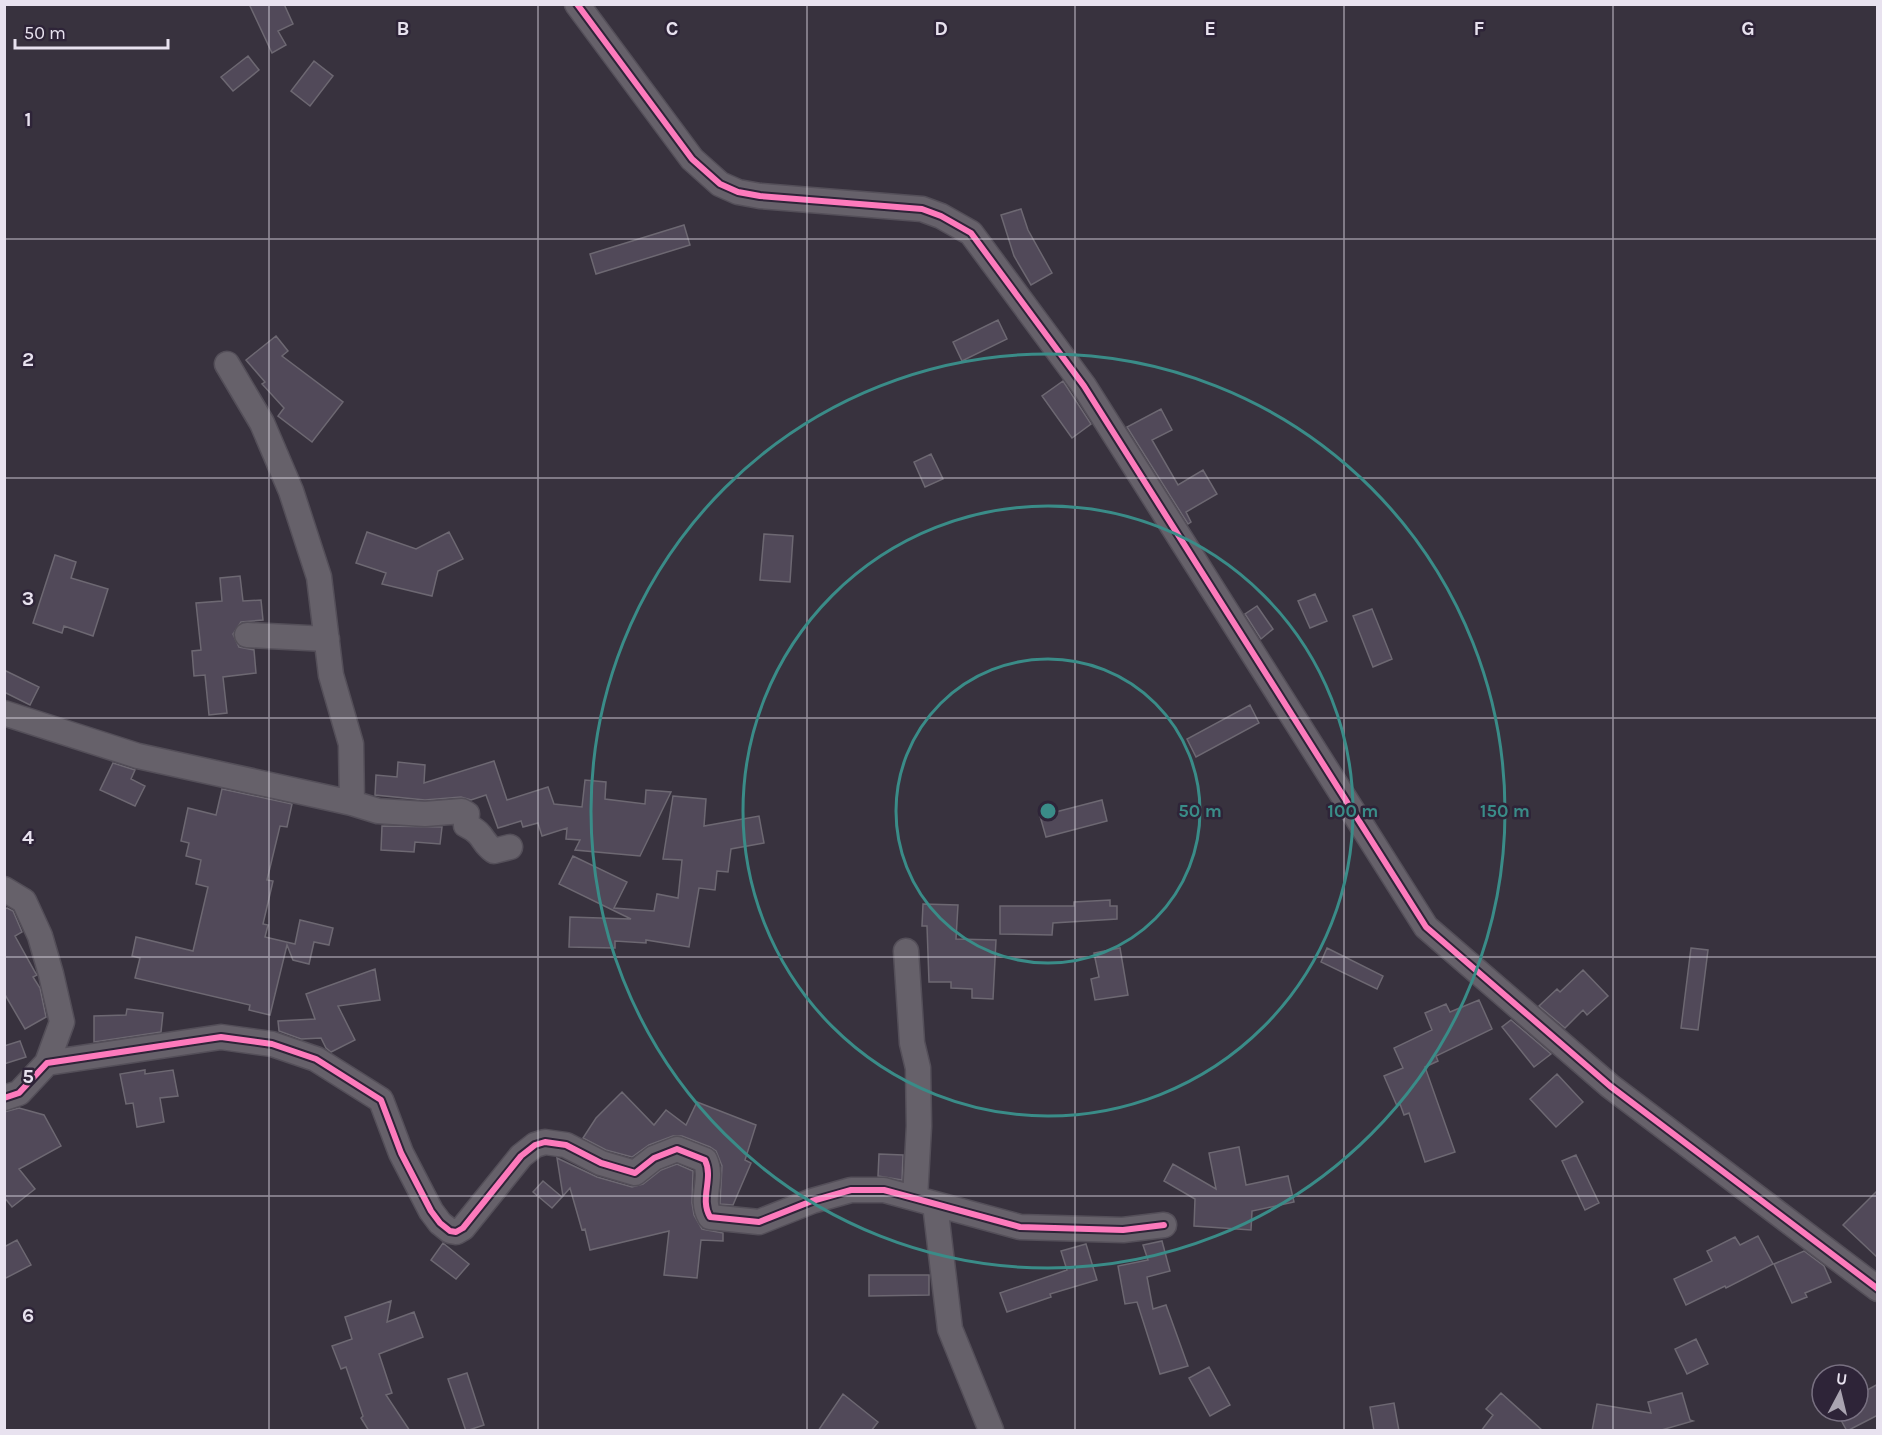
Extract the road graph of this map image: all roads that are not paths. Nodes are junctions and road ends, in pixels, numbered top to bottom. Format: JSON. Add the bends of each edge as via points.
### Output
{"nodes":[{"id":1,"x":577,"y":4,"type":"edge"},
{"id":2,"x":227,"y":364,"type":"dead end"},
{"id":3,"x":247,"y":635,"type":"dead end"},
{"id":4,"x":327,"y":639,"type":"junction"},
{"id":5,"x":4,"y":713,"type":"edge"},
{"id":6,"x":352,"y":802,"type":"junction"},
{"id":7,"x":510,"y":848,"type":"dead end"},
{"id":8,"x":4,"y":889,"type":"edge"},
{"id":9,"x":906,"y":951,"type":"dead end"},
{"id":10,"x":47,"y":1063,"type":"junction"},
{"id":11,"x":4,"y":1098,"type":"edge"},
{"id":12,"x":925,"y":1201,"type":"junction"},
{"id":13,"x":1164,"y":1225,"type":"dead end"},
{"id":14,"x":1878,"y":1289,"type":"edge"},
{"id":15,"x":991,"y":1431,"type":"edge"}],
"edges":[{"from":1,"to":14,"type":"street","via":[[692,159],[720,184],[760,196],[922,209],[971,233],[1084,386],[1426,927],[1610,1086]]},
{"from":2,"to":4,"type":"street","via":[[262,423],[291,490],[319,577]]},
{"from":3,"to":4,"type":"street"},
{"from":4,"to":6,"type":"street","via":[[331,675],[351,744]]},
{"from":5,"to":6,"type":"street","via":[[138,756]]},
{"from":6,"to":7,"type":"street","via":[[378,812],[462,811],[467,814],[466,825],[481,832],[494,851]]},
{"from":8,"to":10,"type":"street","via":[[24,901],[51,974],[62,1022]]},
{"from":9,"to":12,"type":"street","via":[[912,1043],[918,1068]]},
{"from":10,"to":11,"type":"street","via":[[19,1093]]},
{"from":10,"to":12,"type":"street","via":[[221,1037],[272,1044],[316,1059],[381,1100],[401,1153],[431,1211],[440,1223],[456,1232],[521,1156],[545,1142],[566,1144],[601,1163],[635,1173],[654,1158],[677,1149],[705,1160],[709,1168],[704,1207],[710,1217],[723,1220],[759,1222],[851,1190],[884,1191]]},
{"from":12,"to":13,"type":"street","via":[[1020,1227],[1123,1230]]},
{"from":12,"to":15,"type":"street","via":[[950,1329]]}]}
